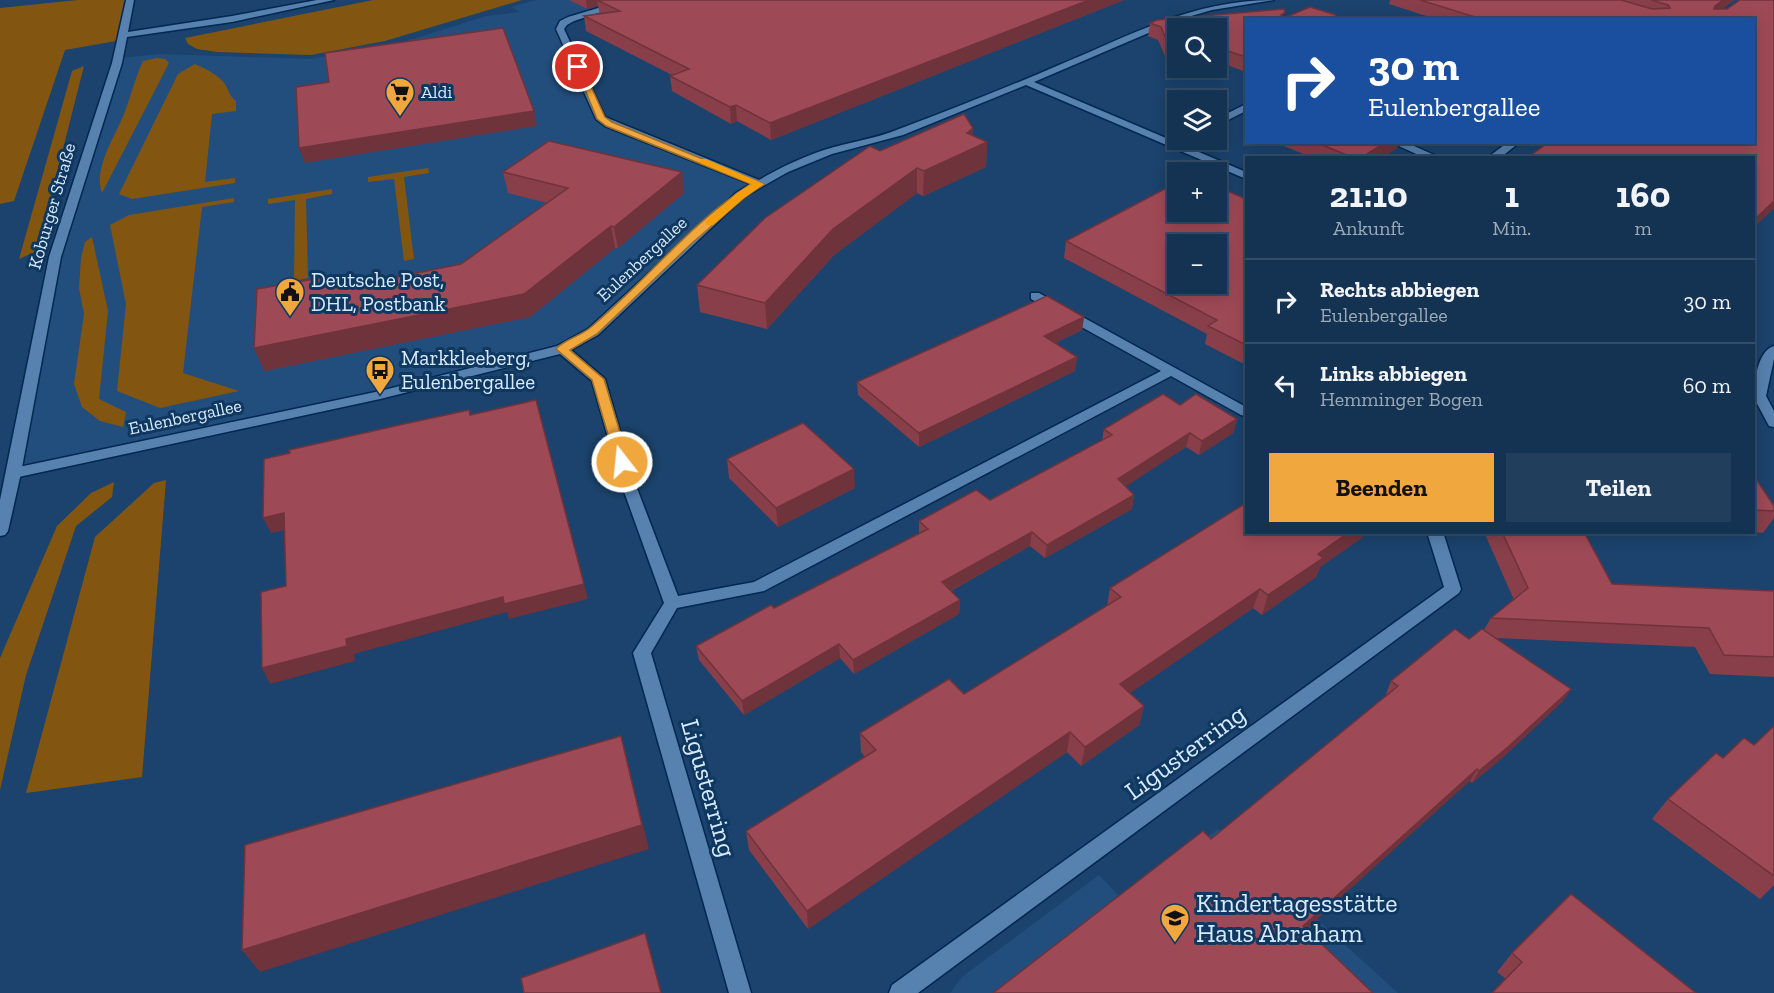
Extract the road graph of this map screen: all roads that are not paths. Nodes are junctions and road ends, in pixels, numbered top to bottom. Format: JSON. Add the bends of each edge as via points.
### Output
{"nodes":[{"id":1,"x":130,"y":0,"type":"edge"},
{"id":2,"x":330,"y":0,"type":"edge"},
{"id":3,"x":634,"y":0,"type":"edge"},
{"id":4,"x":1270,"y":0,"type":"edge"},
{"id":5,"x":123,"y":35,"type":"junction"},
{"id":6,"x":1026,"y":82,"type":"junction"},
{"id":7,"x":1245,"y":108,"type":"edge"},
{"id":8,"x":1227,"y":117,"type":"edge"},
{"id":9,"x":1167,"y":142,"type":"edge"},
{"id":10,"x":1400,"y":144,"type":"edge"},
{"id":11,"x":1512,"y":144,"type":"edge"},
{"id":12,"x":1186,"y":150,"type":"edge"},
{"id":13,"x":1431,"y":156,"type":"edge"},
{"id":14,"x":1495,"y":156,"type":"edge"},
{"id":15,"x":1245,"y":176,"type":"edge"},
{"id":16,"x":759,"y":184,"type":"junction"},
{"id":17,"x":1035,"y":296,"type":"dead end"},
{"id":18,"x":562,"y":349,"type":"junction"},
{"id":19,"x":1774,"y":350,"type":"edge"},
{"id":20,"x":1172,"y":370,"type":"junction"},
{"id":21,"x":1756,"y":396,"type":"edge"},
{"id":22,"x":1245,"y":411,"type":"edge"},
{"id":23,"x":1774,"y":423,"type":"edge"},
{"id":24,"x":14,"y":473,"type":"junction"},
{"id":25,"x":0,"y":531,"type":"edge"},
{"id":26,"x":1436,"y":534,"type":"edge"},
{"id":27,"x":672,"y":603,"type":"junction"},
{"id":28,"x":740,"y":993,"type":"edge"},
{"id":29,"x":900,"y":993,"type":"edge"}],
"edges":[{"from":1,"to":5,"type":"street","name":"Koburger Straße"},
{"from":2,"to":5,"type":"street"},
{"from":3,"to":16,"type":"street","via":[[571,19],[560,29],[601,119]]},
{"from":4,"to":6,"type":"street","name":"Eulenbergallee","via":[[1178,17]]},
{"from":5,"to":24,"type":"street","name":"Koburger Straße","via":[[55,256]]},
{"from":6,"to":9,"type":"street"},
{"from":6,"to":16,"type":"street","name":"Eulenbergallee","via":[[898,133],[828,152]]},
{"from":7,"to":8,"type":"street"},
{"from":10,"to":13,"type":"street"},
{"from":11,"to":14,"type":"street"},
{"from":12,"to":15,"type":"street"},
{"from":16,"to":18,"type":"street","name":"Eulenbergallee","via":[[740,195],[593,332]]},
{"from":17,"to":20,"type":"street"},
{"from":18,"to":24,"type":"street","name":"Eulenbergallee","via":[[380,395]]},
{"from":18,"to":27,"type":"street","via":[[598,379],[628,483]]},
{"from":19,"to":21,"type":"street","via":[[1767,357]]},
{"from":20,"to":22,"type":"street"},
{"from":20,"to":27,"type":"street","via":[[758,587]]},
{"from":21,"to":23,"type":"street"},
{"from":24,"to":25,"type":"street","name":"Koburger Straße"},
{"from":26,"to":29,"type":"street","name":"Ligusterring","via":[[1453,589]]},
{"from":27,"to":28,"type":"street","name":"Ligusterring","via":[[642,653]]}]}
